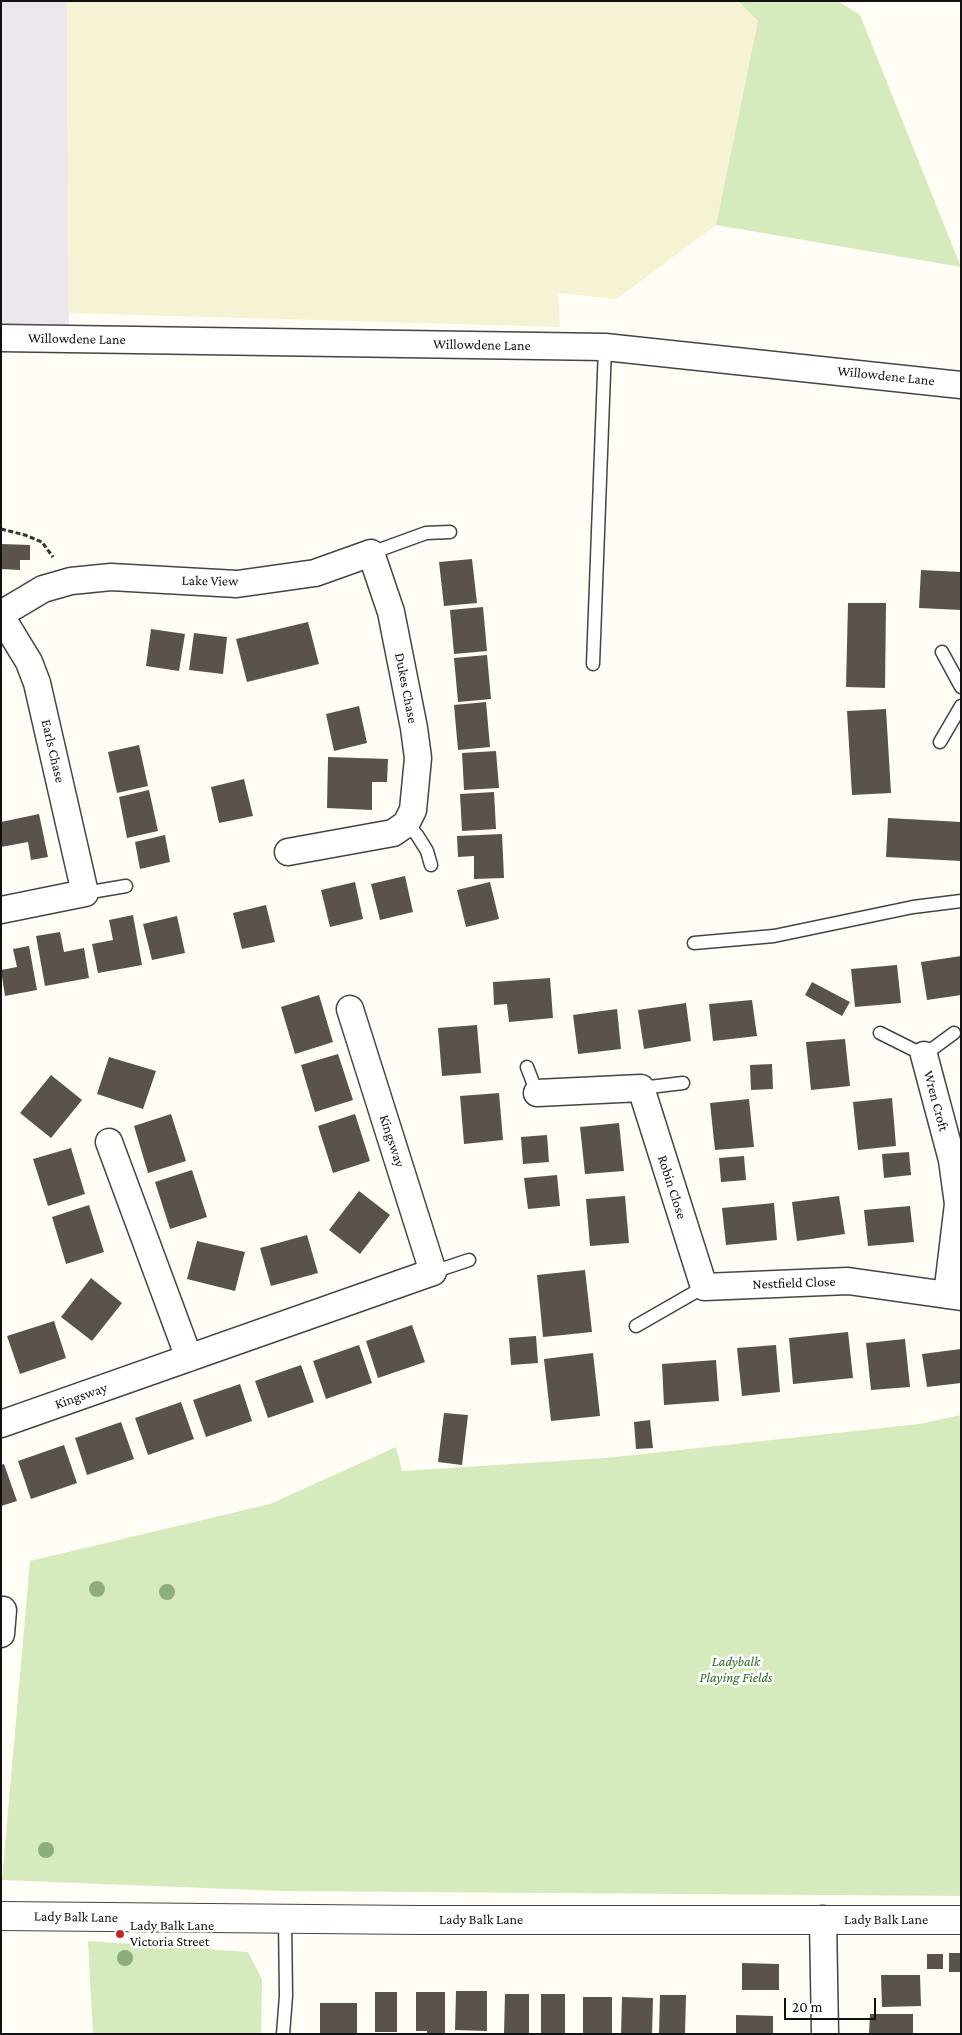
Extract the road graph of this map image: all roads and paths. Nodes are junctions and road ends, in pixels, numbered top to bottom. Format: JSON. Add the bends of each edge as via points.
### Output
{"nodes":[{"id":1,"x":1,"y":338,"type":"edge"},
{"id":2,"x":605,"y":347,"type":"junction"},
{"id":3,"x":961,"y":385,"type":"edge"},
{"id":4,"x":1,"y":529,"type":"edge"},
{"id":5,"x":450,"y":532,"type":"dead end"},
{"id":6,"x":371,"y":553,"type":"junction"},
{"id":7,"x":71,"y":581,"type":"junction"},
{"id":8,"x":1,"y":615,"type":"edge"},
{"id":9,"x":942,"y":652,"type":"dead end"},
{"id":10,"x":593,"y":664,"type":"dead end"},
{"id":11,"x":961,"y":686,"type":"edge"},
{"id":12,"x":961,"y":706,"type":"edge"},
{"id":13,"x":940,"y":742,"type":"dead end"},
{"id":14,"x":406,"y":824,"type":"junction"},
{"id":15,"x":288,"y":852,"type":"dead end"},
{"id":16,"x":431,"y":865,"type":"dead end"},
{"id":17,"x":126,"y":886,"type":"dead end"},
{"id":18,"x":85,"y":894,"type":"junction"},
{"id":19,"x":961,"y":900,"type":"edge"},
{"id":20,"x":1,"y":910,"type":"edge"},
{"id":21,"x":694,"y":943,"type":"dead end"},
{"id":22,"x":350,"y":1009,"type":"dead end"},
{"id":23,"x":880,"y":1033,"type":"dead end"},
{"id":24,"x":954,"y":1033,"type":"dead end"},
{"id":25,"x":924,"y":1055,"type":"junction"},
{"id":26,"x":527,"y":1067,"type":"dead end"},
{"id":27,"x":682,"y":1084,"type":"dead end"},
{"id":28,"x":641,"y":1088,"type":"junction"},
{"id":29,"x":536,"y":1093,"type":"joint"},
{"id":30,"x":109,"y":1142,"type":"dead end"},
{"id":31,"x":469,"y":1260,"type":"dead end"},
{"id":32,"x":433,"y":1272,"type":"junction"},
{"id":33,"x":704,"y":1287,"type":"junction"},
{"id":34,"x":954,"y":1296,"type":"edge"},
{"id":35,"x":636,"y":1326,"type":"dead end"},
{"id":36,"x":189,"y":1358,"type":"junction"},
{"id":37,"x":1,"y":1424,"type":"edge"},
{"id":38,"x":1,"y":1916,"type":"edge"},
{"id":39,"x":285,"y":1919,"type":"junction"},
{"id":40,"x":823,"y":1919,"type":"junction"},
{"id":41,"x":961,"y":1920,"type":"edge"},
{"id":42,"x":284,"y":2034,"type":"edge"},
{"id":43,"x":825,"y":2034,"type":"edge"}],
"edges":[{"from":1,"to":2,"type":"street","name":"Willowdene Lane"},
{"from":2,"to":3,"type":"street","name":"Willowdene Lane"},
{"from":2,"to":10,"type":"lane"},
{"from":4,"to":7,"type":"path","via":[[42,542]]},
{"from":5,"to":6,"type":"lane","name":"Lake View","via":[[426,533]]},
{"from":6,"to":7,"type":"street","name":"Lake View","via":[[315,573],[237,584],[110,577]]},
{"from":6,"to":14,"type":"street","name":"Dukes Chase","via":[[391,612],[418,758],[413,810]]},
{"from":7,"to":8,"type":"street","name":"Lake View","via":[[43,589]]},
{"from":8,"to":18,"type":"street","name":"Earls Chase","via":[[29,662],[37,683]]},
{"from":9,"to":11,"type":"lane"},
{"from":12,"to":13,"type":"lane"},
{"from":14,"to":15,"type":"street","via":[[394,833]]},
{"from":14,"to":16,"type":"lane","via":[[427,851]]},
{"from":17,"to":18,"type":"lane"},
{"from":18,"to":20,"type":"street"},
{"from":19,"to":21,"type":"lane","via":[[774,936]]},
{"from":22,"to":32,"type":"street","name":"Kingsway"},
{"from":23,"to":25,"type":"lane","name":"Wren Croft"},
{"from":24,"to":25,"type":"lane","name":"Wren Croft"},
{"from":25,"to":34,"type":"street","name":"Wren Croft","via":[[952,1160],[958,1204]]},
{"from":26,"to":29,"type":"lane"},
{"from":27,"to":28,"type":"lane"},
{"from":28,"to":29,"type":"street"},
{"from":28,"to":33,"type":"street","name":"Robin Close"},
{"from":30,"to":36,"type":"street"},
{"from":31,"to":32,"type":"lane","name":"Kingsway"},
{"from":32,"to":36,"type":"street","name":"Kingsway"},
{"from":33,"to":34,"type":"street","name":"Nestfield Close","via":[[848,1280]]},
{"from":33,"to":35,"type":"lane","name":"Nestfield Close"},
{"from":36,"to":37,"type":"street","name":"Kingsway"},
{"from":38,"to":39,"type":"street","name":"Lady Balk Lane"},
{"from":39,"to":40,"type":"street","name":"Lady Balk Lane"},
{"from":39,"to":42,"type":"lane"},
{"from":40,"to":41,"type":"street","name":"Lady Balk Lane"},
{"from":40,"to":43,"type":"street"}]}
